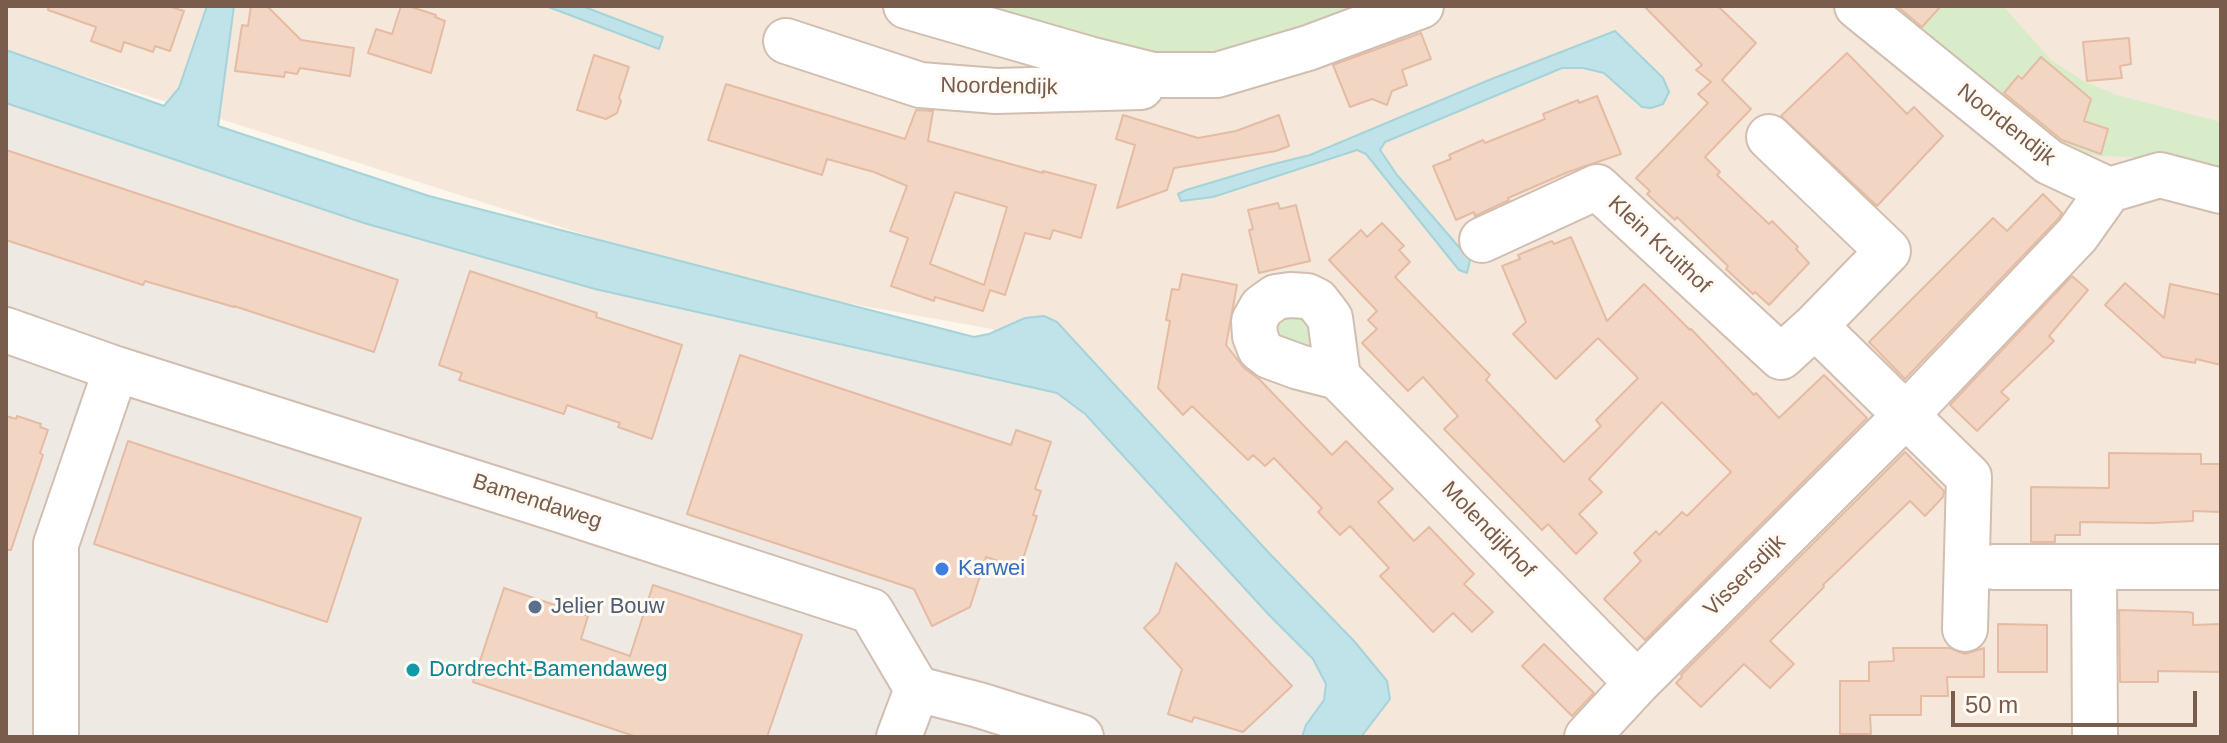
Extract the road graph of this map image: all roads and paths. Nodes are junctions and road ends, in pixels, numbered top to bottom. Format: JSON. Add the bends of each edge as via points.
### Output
{"nodes":[{"id":1,"x":906,"y":6,"type":"edge"},
{"id":2,"x":1421,"y":6,"type":"edge"},
{"id":3,"x":1857,"y":6,"type":"edge"},
{"id":4,"x":786,"y":41,"type":"dead end"},
{"id":5,"x":1197,"y":87,"type":"junction"},
{"id":6,"x":1769,"y":137,"type":"dead end"},
{"id":7,"x":2109,"y":190,"type":"junction"},
{"id":8,"x":2221,"y":191,"type":"edge"},
{"id":9,"x":1482,"y":240,"type":"dead end"},
{"id":10,"x":1815,"y":326,"type":"junction"},
{"id":11,"x":6,"y":330,"type":"edge"},
{"id":12,"x":116,"y":369,"type":"junction"},
{"id":13,"x":1338,"y":377,"type":"dead end"},
{"id":14,"x":1905,"y":416,"type":"junction"},
{"id":15,"x":1994,"y":567,"type":"dead end"},
{"id":16,"x":2094,"y":567,"type":"junction"},
{"id":17,"x":2221,"y":567,"type":"edge"},
{"id":18,"x":1965,"y":629,"type":"dead end"},
{"id":19,"x":1637,"y":683,"type":"junction"},
{"id":20,"x":917,"y":689,"type":"junction"},
{"id":21,"x":56,"y":737,"type":"edge"},
{"id":22,"x":899,"y":737,"type":"edge"},
{"id":23,"x":1081,"y":737,"type":"edge"},
{"id":24,"x":1587,"y":737,"type":"edge"},
{"id":25,"x":2095,"y":737,"type":"edge"}],
"edges":[{"from":1,"to":5,"type":"street","name":"Noordendijk"},
{"from":2,"to":5,"type":"street","name":"Noordendijk"},
{"from":3,"to":7,"type":"street","name":"Noordendijk","via":[[2049,162]]},
{"from":4,"to":5,"type":"street","name":"Noordendijk","via":[[920,85],[996,91]]},
{"from":6,"to":10,"type":"street","via":[[1888,251]]},
{"from":7,"to":8,"type":"street","via":[[2160,175]]},
{"from":7,"to":14,"type":"street","name":"Vissersdijk","via":[[2077,235]]},
{"from":9,"to":10,"type":"street","name":"Klein Kruithof","via":[[1597,187],[1781,357]]},
{"from":10,"to":14,"type":"street"},
{"from":11,"to":12,"type":"street","name":"Bamendaweg"},
{"from":12,"to":20,"type":"street","name":"Bamendaweg","via":[[871,611]]},
{"from":12,"to":21,"type":"street","via":[[56,544]]},
{"from":13,"to":19,"type":"street","name":"Molendijkhof"},
{"from":14,"to":18,"type":"street","via":[[1969,477]]},
{"from":14,"to":19,"type":"street","name":"Vissersdijk"},
{"from":15,"to":16,"type":"street"},
{"from":16,"to":17,"type":"street"},
{"from":16,"to":25,"type":"street"},
{"from":19,"to":24,"type":"street","name":"Vissersdijk"},
{"from":20,"to":22,"type":"street"},
{"from":20,"to":23,"type":"street"}]}
